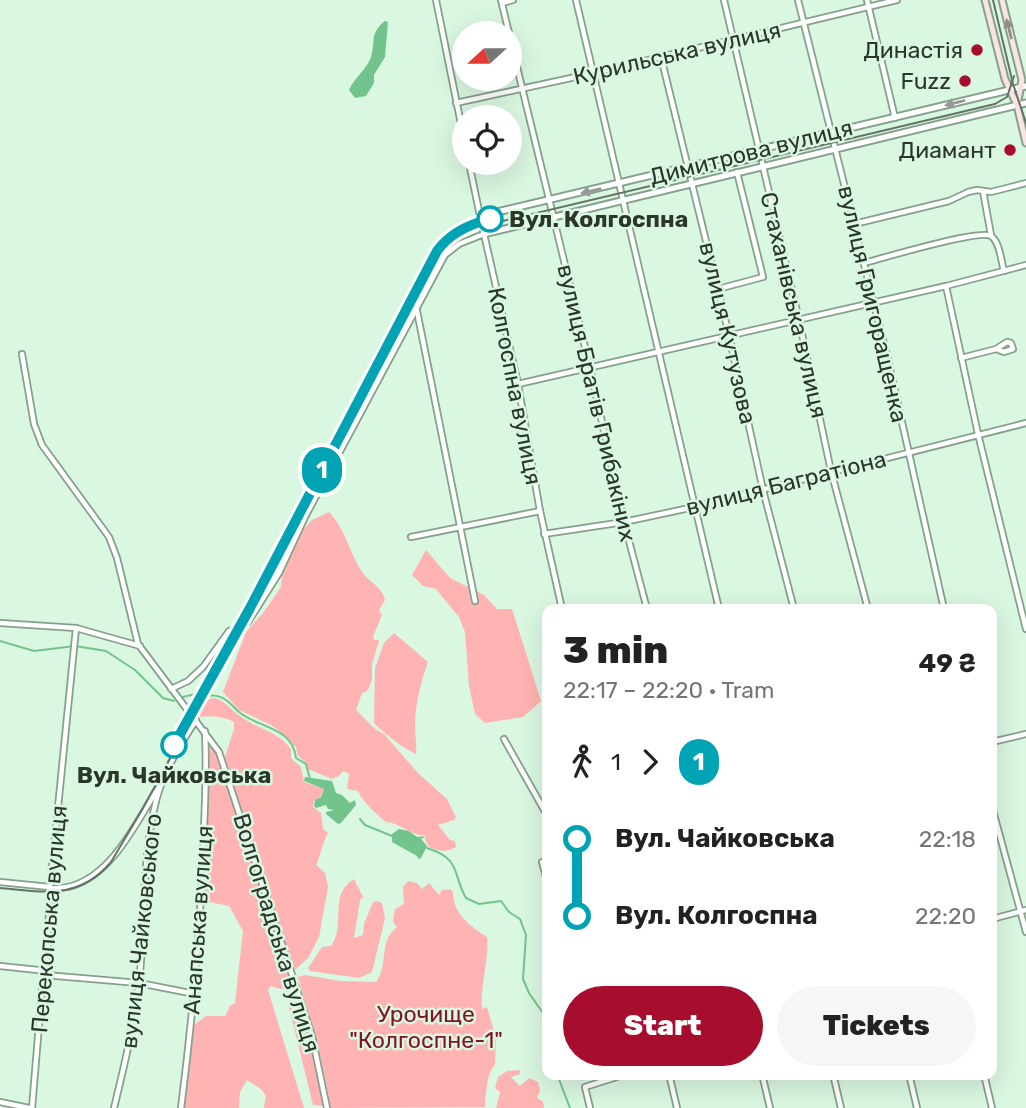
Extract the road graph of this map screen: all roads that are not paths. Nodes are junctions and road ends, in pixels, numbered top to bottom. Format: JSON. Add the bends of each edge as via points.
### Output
{"nodes":[{"id":1,"x":436,"y":0,"type":"edge"},
{"id":2,"x":513,"y":0,"type":"edge"},
{"id":3,"x":576,"y":0,"type":"edge"},
{"id":4,"x":724,"y":0,"type":"edge"},
{"id":5,"x":799,"y":0,"type":"edge"},
{"id":6,"x":867,"y":0,"type":"edge"},
{"id":7,"x":897,"y":0,"type":"edge"},
{"id":8,"x":985,"y":0,"type":"edge"},
{"id":9,"x":1002,"y":0,"type":"edge"},
{"id":10,"x":502,"y":1,"type":"edge"},
{"id":11,"x":869,"y":6,"type":"junction"},
{"id":12,"x":506,"y":21,"type":"edge"},
{"id":13,"x":804,"y":23,"type":"junction"},
{"id":14,"x":733,"y":38,"type":"junction"},
{"id":15,"x":661,"y":57,"type":"junction"},
{"id":16,"x":594,"y":73,"type":"junction"},
{"id":17,"x":1024,"y":86,"type":"edge"},
{"id":18,"x":522,"y":89,"type":"joint"},
{"id":19,"x":1009,"y":90,"type":"junction"},
{"id":20,"x":513,"y":91,"type":"edge"},
{"id":21,"x":456,"y":103,"type":"joint"},
{"id":22,"x":1026,"y":103,"type":"edge"},
{"id":23,"x":1017,"y":105,"type":"junction"},
{"id":24,"x":895,"y":118,"type":"junction"},
{"id":25,"x":831,"y":133,"type":"junction"},
{"id":26,"x":1026,"y":143,"type":"edge"},
{"id":27,"x":836,"y":149,"type":"junction"},
{"id":28,"x":759,"y":151,"type":"junction"},
{"id":29,"x":763,"y":166,"type":"junction"},
{"id":30,"x":688,"y":167,"type":"junction"},
{"id":31,"x":737,"y":172,"type":"junction"},
{"id":32,"x":471,"y":175,"type":"edge"},
{"id":33,"x":692,"y":183,"type":"junction"},
{"id":34,"x":1026,"y":183,"type":"edge"},
{"id":35,"x":619,"y":184,"type":"junction"},
{"id":36,"x":983,"y":191,"type":"junction"},
{"id":37,"x":549,"y":200,"type":"junction"},
{"id":38,"x":622,"y":200,"type":"junction"},
{"id":39,"x":480,"y":216,"type":"junction"},
{"id":40,"x":553,"y":217,"type":"junction"},
{"id":41,"x":854,"y":223,"type":"junction"},
{"id":42,"x":484,"y":234,"type":"junction"},
{"id":43,"x":991,"y":236,"type":"junction"},
{"id":44,"x":864,"y":263,"type":"junction"},
{"id":45,"x":1026,"y":265,"type":"edge"},
{"id":46,"x":1004,"y":271,"type":"junction"},
{"id":47,"x":946,"y":286,"type":"junction"},
{"id":48,"x":718,"y":289,"type":"junction"},
{"id":49,"x":873,"y":303,"type":"junction"},
{"id":50,"x":417,"y":310,"type":"junction"},
{"id":51,"x":799,"y":320,"type":"junction"},
{"id":52,"x":729,"y":335,"type":"junction"},
{"id":53,"x":996,"y":349,"type":"dead end"},
{"id":54,"x":660,"y":352,"type":"junction"},
{"id":55,"x":22,"y":354,"type":"dead end"},
{"id":56,"x":961,"y":358,"type":"junction"},
{"id":57,"x":590,"y":368,"type":"junction"},
{"id":58,"x":518,"y":384,"type":"junction"},
{"id":59,"x":1026,"y":423,"type":"edge"},
{"id":60,"x":978,"y":434,"type":"junction"},
{"id":61,"x":908,"y":452,"type":"junction"},
{"id":62,"x":831,"y":471,"type":"junction"},
{"id":63,"x":763,"y":490,"type":"junction"},
{"id":64,"x":694,"y":507,"type":"junction"},
{"id":65,"x":540,"y":511,"type":"junction"},
{"id":66,"x":624,"y":522,"type":"junction"},
{"id":67,"x":460,"y":527,"type":"junction"},
{"id":68,"x":544,"y":534,"type":"junction"},
{"id":69,"x":411,"y":537,"type":"dead end"},
{"id":70,"x":475,"y":601,"type":"dead end"},
{"id":71,"x":561,"y":604,"type":"edge"},
{"id":72,"x":646,"y":604,"type":"edge"},
{"id":73,"x":718,"y":604,"type":"edge"},
{"id":74,"x":793,"y":604,"type":"edge"},
{"id":75,"x":867,"y":604,"type":"edge"},
{"id":76,"x":943,"y":604,"type":"edge"},
{"id":77,"x":0,"y":623,"type":"edge"},
{"id":78,"x":76,"y":628,"type":"junction"},
{"id":79,"x":1026,"y":629,"type":"edge"},
{"id":80,"x":140,"y":646,"type":"junction"},
{"id":81,"x":171,"y":690,"type":"junction"},
{"id":82,"x":196,"y":720,"type":"junction"},
{"id":83,"x":205,"y":731,"type":"junction"},
{"id":84,"x":1026,"y":734,"type":"edge"},
{"id":85,"x":504,"y":738,"type":"dead end"},
{"id":86,"x":997,"y":741,"type":"edge"},
{"id":87,"x":163,"y":781,"type":"junction"},
{"id":88,"x":542,"y":806,"type":"edge"},
{"id":89,"x":997,"y":823,"type":"edge"},
{"id":90,"x":0,"y":881,"type":"edge"},
{"id":91,"x":50,"y":888,"type":"junction"},
{"id":92,"x":1024,"y":911,"type":"edge"},
{"id":93,"x":997,"y":918,"type":"edge"},
{"id":94,"x":1026,"y":932,"type":"edge"},
{"id":95,"x":0,"y":966,"type":"edge"},
{"id":96,"x":45,"y":975,"type":"junction"},
{"id":97,"x":139,"y":983,"type":"junction"},
{"id":98,"x":195,"y":994,"type":"junction"},
{"id":99,"x":607,"y":1080,"type":"edge"},
{"id":100,"x":670,"y":1080,"type":"edge"},
{"id":101,"x":763,"y":1080,"type":"edge"},
{"id":102,"x":834,"y":1080,"type":"edge"},
{"id":103,"x":910,"y":1080,"type":"edge"},
{"id":104,"x":985,"y":1080,"type":"edge"},
{"id":105,"x":0,"y":1102,"type":"edge"},
{"id":106,"x":31,"y":1108,"type":"edge"},
{"id":107,"x":114,"y":1108,"type":"edge"},
{"id":108,"x":181,"y":1108,"type":"edge"},
{"id":109,"x":327,"y":1108,"type":"edge"},
{"id":110,"x":590,"y":1108,"type":"edge"},
{"id":111,"x":677,"y":1108,"type":"edge"},
{"id":112,"x":770,"y":1108,"type":"edge"},
{"id":113,"x":841,"y":1108,"type":"edge"},
{"id":114,"x":917,"y":1108,"type":"edge"},
{"id":115,"x":992,"y":1108,"type":"edge"}],
"edges":[{"from":1,"to":21,"type":"street"},
{"from":2,"to":10,"type":"street"},
{"from":3,"to":16,"type":"street"},
{"from":4,"to":14,"type":"street","name":"Стаханівська вулиця"},
{"from":5,"to":13,"type":"street","name":"вулиця Григоращенка"},
{"from":6,"to":11,"type":"street"},
{"from":7,"to":11,"type":"street","name":"Курильська вулиця"},
{"from":8,"to":19,"type":"main road"},
{"from":17,"to":9,"type":"main road","one_way":true},
{"from":10,"to":12,"type":"street","name":"вулиця Братів Грибакіних"},
{"from":11,"to":13,"type":"street","name":"Курильська вулиця"},
{"from":11,"to":24,"type":"street"},
{"from":13,"to":14,"type":"street","name":"Курильська вулиця"},
{"from":13,"to":25,"type":"street","name":"вулиця Григоращенка"},
{"from":14,"to":15,"type":"street","name":"Курильська вулиця"},
{"from":14,"to":28,"type":"street","name":"Стаханівська вулиця"},
{"from":15,"to":16,"type":"street","name":"Курильська вулиця"},
{"from":15,"to":30,"type":"street","name":"вулиця Кутузова"},
{"from":16,"to":18,"type":"street","name":"Курильська вулиця"},
{"from":16,"to":35,"type":"street"},
{"from":17,"to":19,"type":"street","name":"Димитрова вулиця"},
{"from":17,"to":23,"type":"main road"},
{"from":18,"to":37,"type":"street","name":"вулиця Братів Грибакіних"},
{"from":19,"to":23,"type":"main road"},
{"from":19,"to":24,"type":"street","name":"Димитрова вулиця","one_way":true},
{"from":20,"to":21,"type":"street","name":"Курильська вулиця"},
{"from":22,"to":23,"type":"street","name":"Димитрова вулиця"},
{"from":23,"to":26,"type":"main road"},
{"from":23,"to":27,"type":"street","name":"Димитрова вулиця"},
{"from":24,"to":25,"type":"street","name":"Димитрова вулиця"},
{"from":25,"to":27,"type":"street","name":"вулиця Григоращенка"},
{"from":25,"to":28,"type":"street","name":"Димитрова вулиця"},
{"from":27,"to":29,"type":"street","name":"Димитрова вулиця"},
{"from":27,"to":41,"type":"street","name":"вулиця Григоращенка"},
{"from":28,"to":29,"type":"street","name":"Стаханівська вулиця"},
{"from":28,"to":30,"type":"street","name":"Димитрова вулиця"},
{"from":29,"to":31,"type":"street","name":"Димитрова вулиця"},
{"from":29,"to":51,"type":"street","name":"Стаханівська вулиця"},
{"from":30,"to":33,"type":"street","name":"вулиця Кутузова"},
{"from":30,"to":35,"type":"street","name":"Димитрова вулиця"},
{"from":31,"to":33,"type":"street","name":"Димитрова вулиця"},
{"from":31,"to":48,"type":"street","via":[[763,277]]},
{"from":32,"to":39,"type":"street","name":"Колгоспна вулиця"},
{"from":33,"to":38,"type":"street","name":"Димитрова вулиця"},
{"from":33,"to":48,"type":"street","name":"вулиця Кутузова"},
{"from":34,"to":36,"type":"street"},
{"from":35,"to":37,"type":"street","name":"Димитрова вулиця","one_way":true},
{"from":35,"to":38,"type":"street"},
{"from":36,"to":41,"type":"street"},
{"from":36,"to":43,"type":"street"},
{"from":37,"to":39,"type":"street","name":"Димитрова вулиця"},
{"from":37,"to":40,"type":"street","name":"вулиця Братів Грибакіних"},
{"from":38,"to":40,"type":"street","name":"Димитрова вулиця"},
{"from":38,"to":54,"type":"street"},
{"from":39,"to":42,"type":"street","name":"Колгоспна вулиця"},
{"from":40,"to":42,"type":"street","name":"Димитрова вулиця"},
{"from":40,"to":57,"type":"street","name":"вулиця Братів Грибакіних"},
{"from":41,"to":44,"type":"street","name":"вулиця Григоращенка"},
{"from":42,"to":50,"type":"street","via":[[445,255]]},
{"from":42,"to":58,"type":"street","name":"Колгоспна вулиця"},
{"from":43,"to":44,"type":"street","via":[[969,236]]},
{"from":43,"to":46,"type":"street"},
{"from":44,"to":49,"type":"street","name":"вулиця Григоращенка"},
{"from":45,"to":46,"type":"street"},
{"from":46,"to":47,"type":"street"},
{"from":47,"to":49,"type":"street"},
{"from":47,"to":56,"type":"street"},
{"from":48,"to":52,"type":"street","name":"вулиця Кутузова"},
{"from":49,"to":51,"type":"street"},
{"from":49,"to":61,"type":"street","name":"вулиця Григоращенка"},
{"from":50,"to":67,"type":"street"},
{"from":50,"to":81,"type":"street","via":[[304,517],[279,573],[248,622],[229,631],[203,667]]},
{"from":51,"to":52,"type":"street"},
{"from":51,"to":62,"type":"street","name":"Стаханівська вулиця"},
{"from":52,"to":54,"type":"street"},
{"from":52,"to":63,"type":"street","name":"вулиця Кутузова"},
{"from":53,"to":56,"type":"street"},
{"from":54,"to":57,"type":"street"},
{"from":54,"to":64,"type":"street"},
{"from":55,"to":80,"type":"street","name":"Волгоградська вулиця","via":[[34,425],[42,444],[109,537]]},
{"from":56,"to":60,"type":"street"},
{"from":57,"to":58,"type":"street"},
{"from":57,"to":66,"type":"street","name":"вулиця Братів Грибакіних"},
{"from":58,"to":65,"type":"street","name":"Колгоспна вулиця"},
{"from":59,"to":60,"type":"street","name":"вулиця Багратіона"},
{"from":60,"to":61,"type":"street","name":"вулиця Багратіона"},
{"from":60,"to":79,"type":"street"},
{"from":61,"to":62,"type":"street","name":"вулиця Багратіона"},
{"from":61,"to":76,"type":"street","name":"вулиця Григоращенка"},
{"from":62,"to":63,"type":"street","name":"вулиця Багратіона"},
{"from":62,"to":75,"type":"street","name":"Стаханівська вулиця"},
{"from":63,"to":64,"type":"street","name":"вулиця Багратіона"},
{"from":63,"to":74,"type":"street","name":"вулиця Кутузова"},
{"from":64,"to":66,"type":"street","name":"вулиця Багратіона"},
{"from":64,"to":73,"type":"street"},
{"from":65,"to":67,"type":"street"},
{"from":65,"to":68,"type":"street","name":"Колгоспна вулиця"},
{"from":66,"to":68,"type":"street","name":"вулиця Багратіона"},
{"from":66,"to":72,"type":"street","name":"вулиця Братів Грибакіних"},
{"from":67,"to":69,"type":"street"},
{"from":67,"to":70,"type":"street"},
{"from":68,"to":71,"type":"street","name":"Колгоспна вулиця"},
{"from":77,"to":78,"type":"street"},
{"from":78,"to":80,"type":"street"},
{"from":78,"to":91,"type":"street","name":"Перекопська вулиця"},
{"from":80,"to":81,"type":"street","name":"Волгоградська вулиця"},
{"from":81,"to":82,"type":"street","name":"Волгоградська вулиця"},
{"from":82,"to":83,"type":"street","name":"Волгоградська вулиця"},
{"from":82,"to":87,"type":"street","name":"вулиця Чайковського"},
{"from":83,"to":98,"type":"street","name":"Анапська вулиця"},
{"from":83,"to":109,"type":"street","name":"Волгоградська вулиця","via":[[225,767],[293,974]]},
{"from":84,"to":86,"type":"street"},
{"from":85,"to":88,"type":"street"},
{"from":87,"to":91,"type":"street","via":[[115,855],[89,878]]},
{"from":87,"to":97,"type":"street","name":"вулиця Чайковського","via":[[149,837]]},
{"from":89,"to":92,"type":"street"},
{"from":90,"to":91,"type":"street"},
{"from":91,"to":96,"type":"street","name":"Перекопська вулиця"},
{"from":92,"to":93,"type":"street"},
{"from":92,"to":94,"type":"street"},
{"from":95,"to":96,"type":"street","via":[[38,970]]},
{"from":96,"to":97,"type":"street"},
{"from":96,"to":106,"type":"street","name":"Перекопська вулиця"},
{"from":97,"to":98,"type":"street"},
{"from":97,"to":107,"type":"street","name":"вулиця Чайковського"},
{"from":98,"to":108,"type":"street","name":"Анапська вулиця"},
{"from":99,"to":110,"type":"street","via":[[585,1087]]},
{"from":100,"to":111,"type":"street"},
{"from":101,"to":112,"type":"street"},
{"from":102,"to":113,"type":"street"},
{"from":103,"to":114,"type":"street"},
{"from":104,"to":115,"type":"street"},
{"from":105,"to":106,"type":"street"}]}
